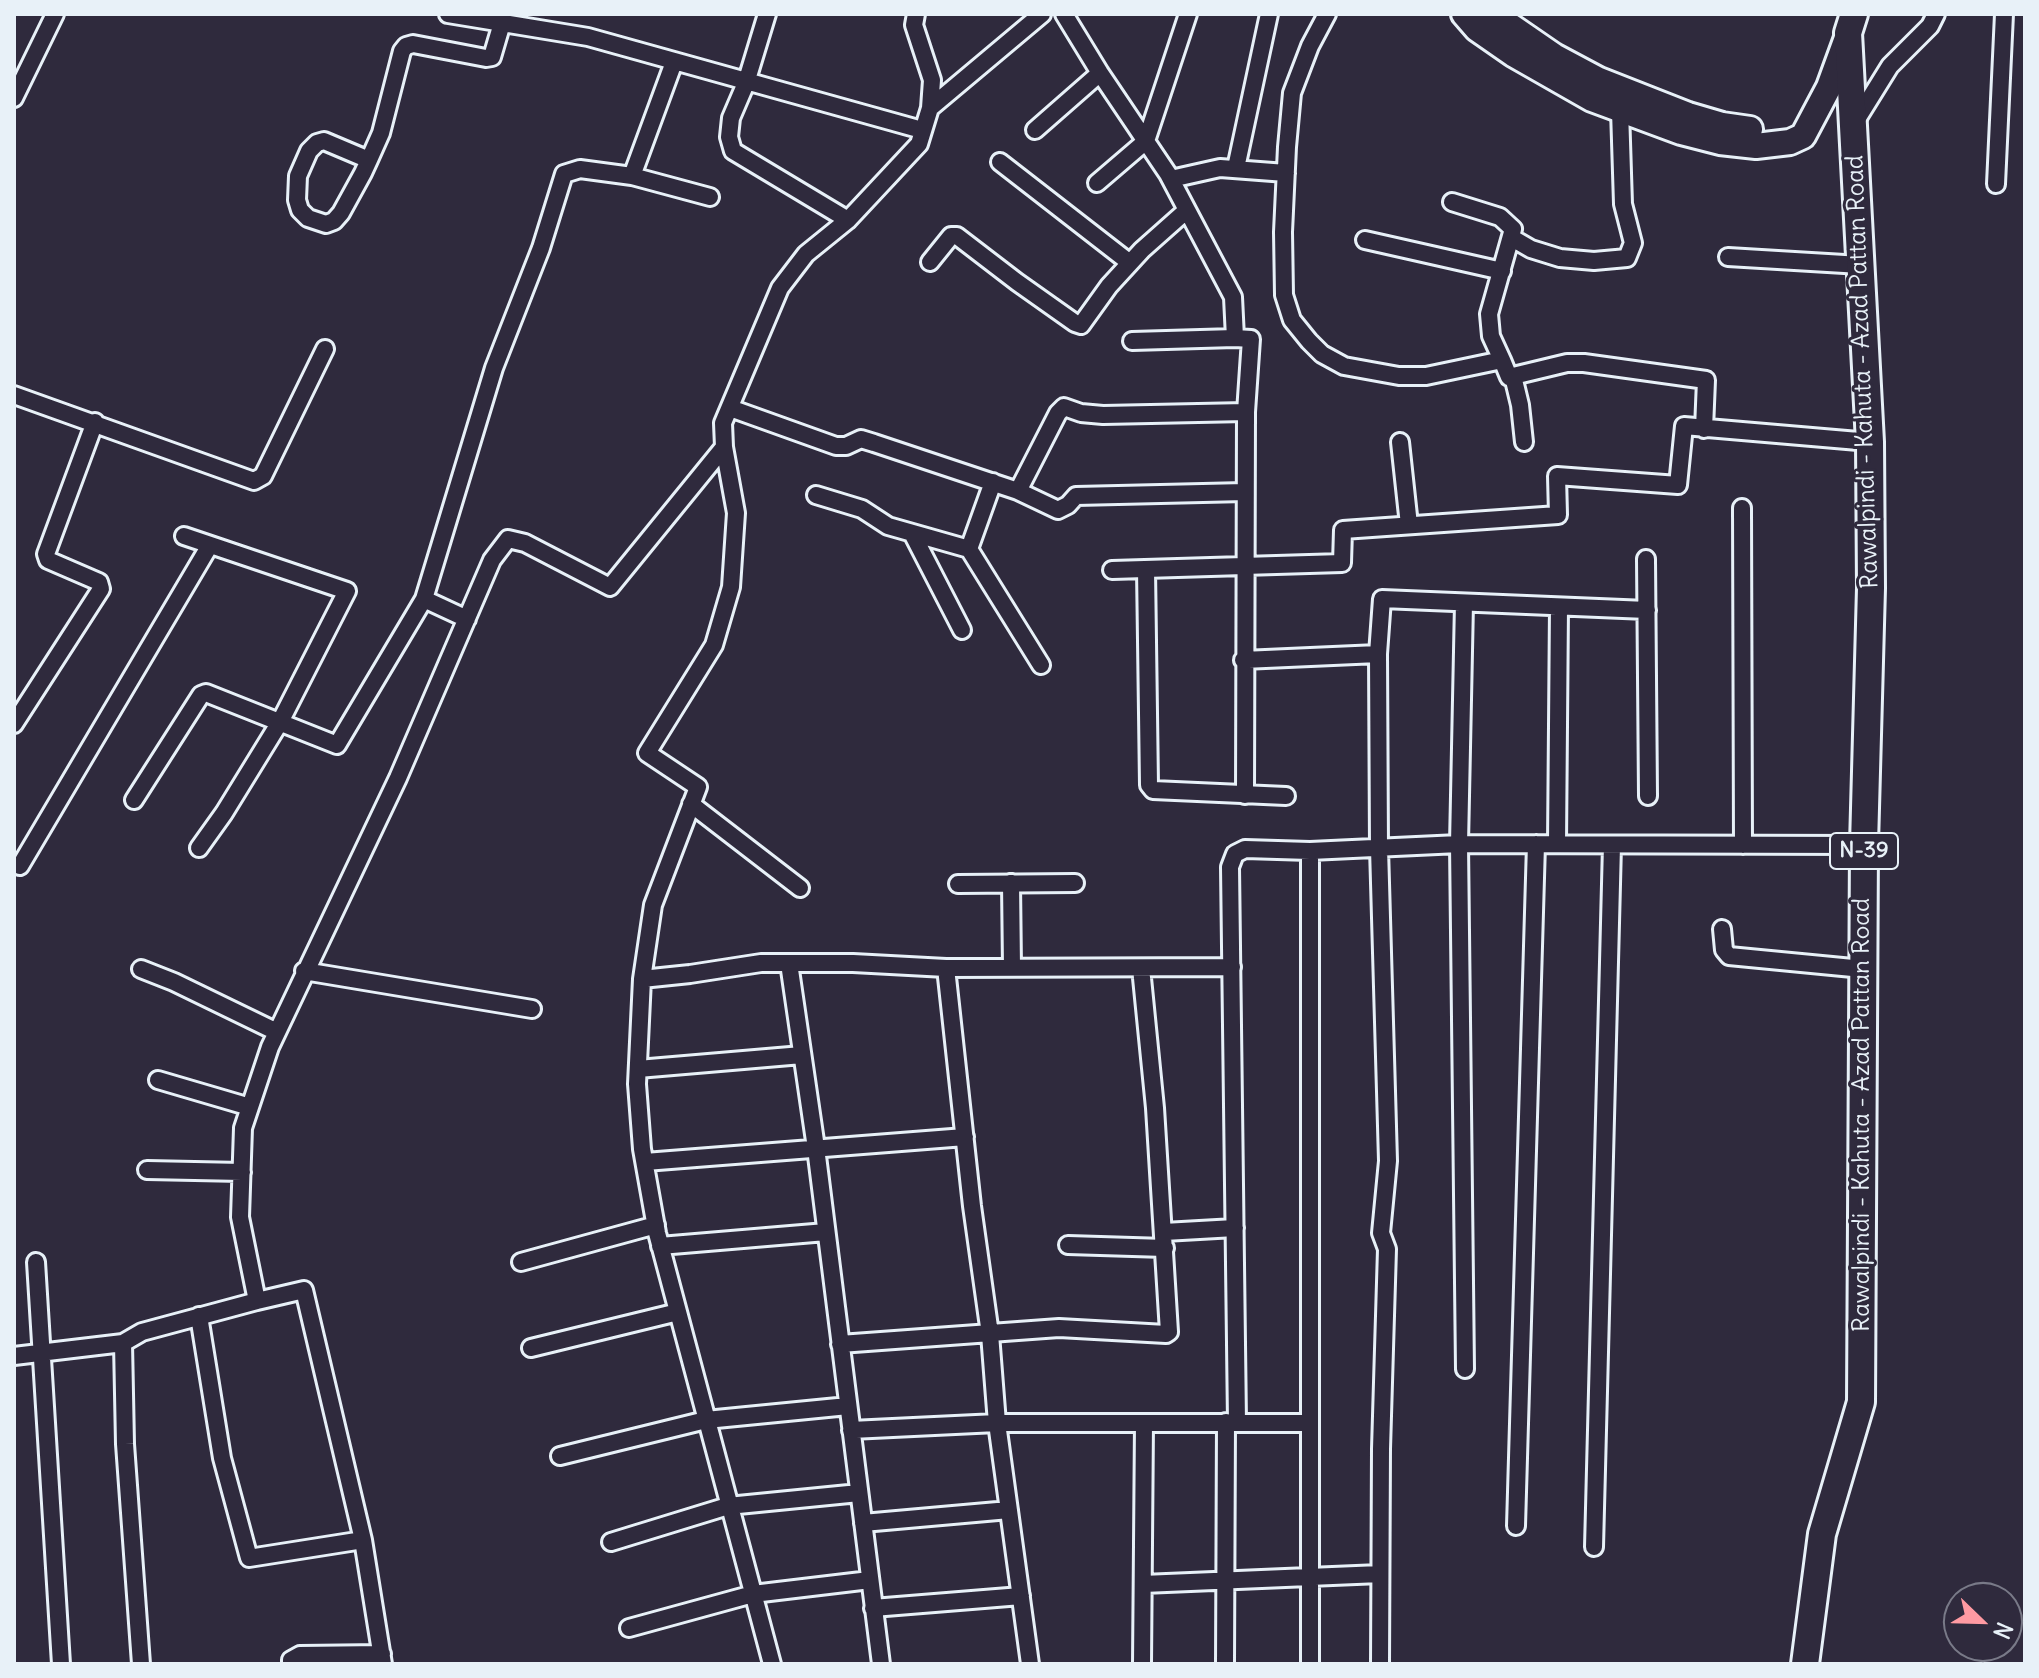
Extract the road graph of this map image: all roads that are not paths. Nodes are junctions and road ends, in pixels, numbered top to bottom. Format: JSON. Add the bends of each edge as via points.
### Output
{"nodes":[{"id":1,"x":55,"y":14,"type":"edge"},
{"id":2,"x":448,"y":14,"type":"edge"},
{"id":3,"x":767,"y":14,"type":"edge"},
{"id":4,"x":916,"y":14,"type":"edge"},
{"id":5,"x":1042,"y":14,"type":"edge"},
{"id":6,"x":1064,"y":14,"type":"edge"},
{"id":7,"x":1188,"y":14,"type":"edge"},
{"id":8,"x":1269,"y":14,"type":"edge"},
{"id":9,"x":1327,"y":14,"type":"edge"},
{"id":10,"x":1464,"y":14,"type":"edge"},
{"id":11,"x":1493,"y":14,"type":"edge"},
{"id":12,"x":1936,"y":14,"type":"edge"},
{"id":13,"x":2004,"y":14,"type":"edge"},
{"id":14,"x":502,"y":23,"type":"junction"},
{"id":15,"x":1851,"y":23,"type":"edge"},
{"id":16,"x":674,"y":62,"type":"junction"},
{"id":17,"x":1100,"y":73,"type":"junction"},
{"id":18,"x":746,"y":83,"type":"junction"},
{"id":19,"x":14,"y":98,"type":"edge"},
{"id":20,"x":930,"y":108,"type":"junction"},
{"id":21,"x":1620,"y":110,"type":"junction"},
{"id":22,"x":1815,"y":117,"type":"junction"},
{"id":23,"x":1853,"y":124,"type":"junction"},
{"id":24,"x":922,"y":130,"type":"junction"},
{"id":25,"x":1035,"y":130,"type":"dead end"},
{"id":26,"x":1146,"y":141,"type":"junction"},
{"id":27,"x":369,"y":160,"type":"junction"},
{"id":28,"x":1000,"y":162,"type":"dead end"},
{"id":29,"x":1236,"y":168,"type":"junction"},
{"id":30,"x":1286,"y":173,"type":"junction"},
{"id":31,"x":632,"y":176,"type":"junction"},
{"id":32,"x":1171,"y":179,"type":"junction"},
{"id":33,"x":1097,"y":183,"type":"dead end"},
{"id":34,"x":1996,"y":184,"type":"dead end"},
{"id":35,"x":710,"y":197,"type":"dead end"},
{"id":36,"x":1452,"y":202,"type":"dead end"},
{"id":37,"x":1187,"y":210,"type":"junction"},
{"id":38,"x":848,"y":220,"type":"junction"},
{"id":39,"x":1512,"y":238,"type":"junction"},
{"id":40,"x":1365,"y":240,"type":"dead end"},
{"id":41,"x":1728,"y":257,"type":"dead end"},
{"id":42,"x":930,"y":262,"type":"dead end"},
{"id":43,"x":1130,"y":263,"type":"junction"},
{"id":44,"x":1861,"y":265,"type":"junction"},
{"id":45,"x":1502,"y":271,"type":"junction"},
{"id":46,"x":1235,"y":338,"type":"junction"},
{"id":47,"x":1132,"y":341,"type":"dead end"},
{"id":48,"x":325,"y":349,"type":"dead end"},
{"id":49,"x":1502,"y":360,"type":"junction"},
{"id":50,"x":1513,"y":376,"type":"junction"},
{"id":51,"x":14,"y":395,"type":"edge"},
{"id":52,"x":730,"y":408,"type":"junction"},
{"id":53,"x":1246,"y":412,"type":"junction"},
{"id":54,"x":95,"y":422,"type":"junction"},
{"id":55,"x":1704,"y":429,"type":"junction"},
{"id":56,"x":1400,"y":442,"type":"dead end"},
{"id":57,"x":1524,"y":442,"type":"dead end"},
{"id":58,"x":1870,"y":442,"type":"junction"},
{"id":59,"x":724,"y":447,"type":"junction"},
{"id":60,"x":993,"y":482,"type":"junction"},
{"id":61,"x":1018,"y":491,"type":"junction"},
{"id":62,"x":1245,"y":492,"type":"junction"},
{"id":63,"x":816,"y":495,"type":"dead end"},
{"id":64,"x":1742,"y":508,"type":"dead end"},
{"id":65,"x":1409,"y":525,"type":"junction"},
{"id":66,"x":912,"y":533,"type":"junction"},
{"id":67,"x":184,"y":536,"type":"dead end"},
{"id":68,"x":210,"y":545,"type":"junction"},
{"id":69,"x":969,"y":549,"type":"junction"},
{"id":70,"x":1646,"y":559,"type":"dead end"},
{"id":71,"x":1245,"y":567,"type":"junction"},
{"id":72,"x":1146,"y":569,"type":"junction"},
{"id":73,"x":1112,"y":570,"type":"dead end"},
{"id":74,"x":424,"y":599,"type":"junction"},
{"id":75,"x":1464,"y":603,"type":"junction"},
{"id":76,"x":1559,"y":607,"type":"junction"},
{"id":77,"x":1647,"y":610,"type":"junction"},
{"id":78,"x":467,"y":619,"type":"junction"},
{"id":79,"x":962,"y":630,"type":"dead end"},
{"id":80,"x":1378,"y":654,"type":"junction"},
{"id":81,"x":1243,"y":660,"type":"junction"},
{"id":82,"x":1041,"y":665,"type":"dead end"},
{"id":83,"x":280,"y":722,"type":"junction"},
{"id":84,"x":14,"y":724,"type":"edge"},
{"id":85,"x":1245,"y":795,"type":"junction"},
{"id":86,"x":1286,"y":796,"type":"dead end"},
{"id":87,"x":1648,"y":796,"type":"dead end"},
{"id":88,"x":134,"y":800,"type":"dead end"},
{"id":89,"x":691,"y":804,"type":"junction"},
{"id":90,"x":1459,"y":844,"type":"junction"},
{"id":91,"x":1536,"y":844,"type":"junction"},
{"id":92,"x":1557,"y":844,"type":"junction"},
{"id":93,"x":1612,"y":845,"type":"junction"},
{"id":94,"x":1743,"y":845,"type":"junction"},
{"id":95,"x":1864,"y":845,"type":"junction"},
{"id":96,"x":199,"y":848,"type":"dead end"},
{"id":97,"x":1379,"y":848,"type":"junction"},
{"id":98,"x":1310,"y":851,"type":"junction"},
{"id":99,"x":20,"y":866,"type":"dead end"},
{"id":100,"x":1011,"y":883,"type":"junction"},
{"id":101,"x":1075,"y":883,"type":"dead end"},
{"id":102,"x":958,"y":884,"type":"dead end"},
{"id":103,"x":800,"y":888,"type":"dead end"},
{"id":104,"x":1722,"y":929,"type":"dead end"},
{"id":105,"x":789,"y":963,"type":"junction"},
{"id":106,"x":1232,"y":967,"type":"junction"},
{"id":107,"x":946,"y":968,"type":"junction"},
{"id":108,"x":1012,"y":968,"type":"junction"},
{"id":109,"x":1141,"y":968,"type":"junction"},
{"id":110,"x":141,"y":969,"type":"dead end"},
{"id":111,"x":1863,"y":969,"type":"junction"},
{"id":112,"x":304,"y":971,"type":"junction"},
{"id":113,"x":642,"y":979,"type":"junction"},
{"id":114,"x":532,"y":1009,"type":"dead end"},
{"id":115,"x":277,"y":1032,"type":"junction"},
{"id":116,"x":802,"y":1055,"type":"junction"},
{"id":117,"x":638,"y":1069,"type":"junction"},
{"id":118,"x":158,"y":1080,"type":"dead end"},
{"id":119,"x":250,"y":1107,"type":"junction"},
{"id":120,"x":965,"y":1137,"type":"junction"},
{"id":121,"x":816,"y":1148,"type":"junction"},
{"id":122,"x":645,"y":1162,"type":"junction"},
{"id":123,"x":147,"y":1170,"type":"dead end"},
{"id":124,"x":242,"y":1172,"type":"junction"},
{"id":125,"x":656,"y":1225,"type":"junction"},
{"id":126,"x":1235,"y":1228,"type":"junction"},
{"id":127,"x":826,"y":1232,"type":"junction"},
{"id":128,"x":1164,"y":1240,"type":"junction"},
{"id":129,"x":1068,"y":1245,"type":"dead end"},
{"id":130,"x":660,"y":1246,"type":"junction"},
{"id":131,"x":36,"y":1262,"type":"dead end"},
{"id":132,"x":521,"y":1262,"type":"dead end"},
{"id":133,"x":257,"y":1301,"type":"junction"},
{"id":134,"x":678,"y":1312,"type":"junction"},
{"id":135,"x":199,"y":1316,"type":"junction"},
{"id":136,"x":990,"y":1334,"type":"junction"},
{"id":137,"x":123,"y":1343,"type":"junction"},
{"id":138,"x":840,"y":1344,"type":"junction"},
{"id":139,"x":531,"y":1348,"type":"dead end"},
{"id":140,"x":42,"y":1354,"type":"junction"},
{"id":141,"x":14,"y":1356,"type":"edge"},
{"id":142,"x":1465,"y":1369,"type":"dead end"},
{"id":143,"x":848,"y":1406,"type":"junction"},
{"id":144,"x":706,"y":1420,"type":"junction"},
{"id":145,"x":1232,"y":1422,"type":"junction"},
{"id":146,"x":997,"y":1423,"type":"junction"},
{"id":147,"x":1144,"y":1423,"type":"junction"},
{"id":148,"x":1309,"y":1423,"type":"junction"},
{"id":149,"x":851,"y":1430,"type":"junction"},
{"id":150,"x":560,"y":1456,"type":"dead end"},
{"id":151,"x":859,"y":1493,"type":"junction"},
{"id":152,"x":728,"y":1506,"type":"junction"},
{"id":153,"x":1009,"y":1510,"type":"junction"},
{"id":154,"x":863,"y":1523,"type":"junction"},
{"id":155,"x":1516,"y":1526,"type":"dead end"},
{"id":156,"x":363,"y":1540,"type":"junction"},
{"id":157,"x":611,"y":1542,"type":"dead end"},
{"id":158,"x":1594,"y":1547,"type":"dead end"},
{"id":159,"x":1380,"y":1574,"type":"junction"},
{"id":160,"x":1311,"y":1577,"type":"junction"},
{"id":161,"x":870,"y":1580,"type":"junction"},
{"id":162,"x":1226,"y":1582,"type":"junction"},
{"id":163,"x":1143,"y":1584,"type":"junction"},
{"id":164,"x":753,"y":1594,"type":"junction"},
{"id":165,"x":1021,"y":1596,"type":"junction"},
{"id":166,"x":873,"y":1608,"type":"junction"},
{"id":167,"x":629,"y":1628,"type":"dead end"},
{"id":168,"x":382,"y":1659,"type":"edge"},
{"id":169,"x":61,"y":1664,"type":"edge"},
{"id":170,"x":141,"y":1664,"type":"edge"},
{"id":171,"x":291,"y":1664,"type":"edge"},
{"id":172,"x":772,"y":1664,"type":"edge"},
{"id":173,"x":881,"y":1664,"type":"edge"},
{"id":174,"x":1030,"y":1664,"type":"edge"},
{"id":175,"x":1142,"y":1664,"type":"edge"},
{"id":176,"x":1225,"y":1664,"type":"edge"},
{"id":177,"x":1310,"y":1664,"type":"edge"},
{"id":178,"x":1380,"y":1664,"type":"edge"},
{"id":179,"x":1805,"y":1664,"type":"edge"}],
"edges":[{"from":1,"to":19,"type":"street"},
{"from":2,"to":14,"type":"street"},
{"from":3,"to":18,"type":"street"},
{"from":4,"to":20,"type":"street","via":[[914,25],[932,80]]},
{"from":5,"to":20,"type":"street"},
{"from":6,"to":17,"type":"street"},
{"from":7,"to":26,"type":"street"},
{"from":8,"to":29,"type":"street"},
{"from":9,"to":30,"type":"street","via":[[1292,93]]},
{"from":10,"to":21,"type":"main road","via":[[1477,29],[1545,74]]},
{"from":11,"to":22,"type":"main road","via":[[1571,66],[1688,115],[1755,129]]},
{"from":12,"to":23,"type":"street","via":[[1890,66]]},
{"from":13,"to":34,"type":"street"},
{"from":14,"to":16,"type":"street","via":[[588,37]]},
{"from":14,"to":27,"type":"street","via":[[492,57],[406,46]]},
{"from":15,"to":22,"type":"main road"},
{"from":15,"to":23,"type":"highway","name":"Rawalpindi - Kahuta - Azad Pattan Road","number":"N-39"},
{"from":16,"to":18,"type":"street"},
{"from":16,"to":31,"type":"street"},
{"from":17,"to":25,"type":"street"},
{"from":17,"to":26,"type":"street"},
{"from":18,"to":24,"type":"street"},
{"from":18,"to":38,"type":"street","via":[[731,118],[733,151]]},
{"from":20,"to":24,"type":"street"},
{"from":21,"to":22,"type":"main road","via":[[1720,142],[1756,146],[1803,136]]},
{"from":21,"to":39,"type":"street","via":[[1623,204],[1633,243],[1627,258],[1560,258]]},
{"from":23,"to":44,"type":"highway","name":"Rawalpindi - Kahuta - Azad Pattan Road","number":"N-39"},
{"from":24,"to":38,"type":"street","via":[[919,144]]},
{"from":26,"to":32,"type":"street"},
{"from":26,"to":33,"type":"street"},
{"from":27,"to":27,"type":"street","via":[[334,221],[326,224],[300,210],[298,176],[317,143],[324,141]]},
{"from":28,"to":43,"type":"street"},
{"from":29,"to":30,"type":"street"},
{"from":29,"to":32,"type":"street"},
{"from":30,"to":49,"type":"street","via":[[1284,295],[1292,320],[1322,354],[1344,366],[1399,376],[1426,376]]},
{"from":31,"to":35,"type":"street"},
{"from":31,"to":74,"type":"street","via":[[580,169],[564,174],[494,368]]},
{"from":32,"to":37,"type":"street"},
{"from":36,"to":39,"type":"street","via":[[1500,217],[1513,229]]},
{"from":37,"to":43,"type":"street"},
{"from":37,"to":46,"type":"street","via":[[1233,297]]},
{"from":38,"to":52,"type":"street","via":[[806,254],[780,288]]},
{"from":39,"to":45,"type":"street"},
{"from":40,"to":45,"type":"street"},
{"from":41,"to":44,"type":"street"},
{"from":42,"to":43,"type":"street","via":[[951,236],[957,236],[1081,325]]},
{"from":44,"to":58,"type":"highway","name":"Rawalpindi - Kahuta - Azad Pattan Road","number":"N-39"},
{"from":45,"to":49,"type":"street","via":[[1488,326]]},
{"from":46,"to":47,"type":"street"},
{"from":46,"to":53,"type":"street","via":[[1251,339]]},
{"from":48,"to":54,"type":"street","via":[[259,480]]},
{"from":49,"to":50,"type":"street"},
{"from":50,"to":55,"type":"street","via":[[1584,363],[1706,380]]},
{"from":50,"to":57,"type":"street"},
{"from":51,"to":54,"type":"street"},
{"from":52,"to":59,"type":"street","via":[[723,423]]},
{"from":52,"to":60,"type":"street","via":[[836,446],[861,439]]},
{"from":53,"to":61,"type":"street","via":[[1103,415],[1064,407]]},
{"from":53,"to":62,"type":"street"},
{"from":54,"to":84,"type":"street","via":[[46,554],[48,560],[99,582],[101,589]]},
{"from":55,"to":58,"type":"street"},
{"from":55,"to":65,"type":"street","via":[[1684,426],[1678,485],[1557,476],[1558,515]]},
{"from":56,"to":65,"type":"street"},
{"from":58,"to":95,"type":"highway","name":"Rawalpindi - Kahuta - Azad Pattan Road","number":"N-39"},
{"from":59,"to":78,"type":"street","via":[[610,587],[508,539],[492,560]]},
{"from":59,"to":89,"type":"street","via":[[736,513],[731,587],[714,645],[647,753],[698,787]]},
{"from":60,"to":61,"type":"street"},
{"from":60,"to":69,"type":"street"},
{"from":61,"to":62,"type":"street","via":[[1058,510],[1076,496]]},
{"from":62,"to":71,"type":"street"},
{"from":63,"to":66,"type":"street"},
{"from":64,"to":94,"type":"street"},
{"from":65,"to":71,"type":"street","via":[[1343,530],[1342,563]]},
{"from":66,"to":69,"type":"street"},
{"from":66,"to":79,"type":"street"},
{"from":67,"to":68,"type":"street"},
{"from":68,"to":83,"type":"street","via":[[347,591]]},
{"from":68,"to":99,"type":"street"},
{"from":69,"to":82,"type":"street"},
{"from":70,"to":77,"type":"street"},
{"from":71,"to":72,"type":"street"},
{"from":71,"to":81,"type":"street"},
{"from":72,"to":73,"type":"street"},
{"from":72,"to":85,"type":"street","via":[[1149,785],[1153,790]]},
{"from":74,"to":78,"type":"street"},
{"from":74,"to":83,"type":"street","via":[[337,745]]},
{"from":75,"to":76,"type":"street"},
{"from":75,"to":80,"type":"street","via":[[1382,599]]},
{"from":75,"to":90,"type":"street"},
{"from":76,"to":77,"type":"street"},
{"from":76,"to":92,"type":"street"},
{"from":77,"to":87,"type":"street"},
{"from":78,"to":112,"type":"street","via":[[398,778]]},
{"from":80,"to":81,"type":"street"},
{"from":80,"to":97,"type":"street"},
{"from":81,"to":85,"type":"street"},
{"from":83,"to":88,"type":"street","via":[[201,695]]},
{"from":83,"to":96,"type":"street"},
{"from":85,"to":86,"type":"street"},
{"from":89,"to":103,"type":"street"},
{"from":89,"to":113,"type":"street","via":[[653,905]]},
{"from":90,"to":91,"type":"street"},
{"from":90,"to":97,"type":"street"},
{"from":90,"to":142,"type":"street"},
{"from":91,"to":92,"type":"street"},
{"from":91,"to":155,"type":"street"},
{"from":92,"to":93,"type":"street"},
{"from":93,"to":94,"type":"street"},
{"from":93,"to":158,"type":"street"},
{"from":94,"to":95,"type":"street"},
{"from":95,"to":111,"type":"highway","name":"Rawalpindi - Kahuta - Azad Pattan Road","number":"N-39"},
{"from":97,"to":98,"type":"street"},
{"from":97,"to":159,"type":"street","via":[[1388,1161],[1381,1233],[1387,1249]]},
{"from":98,"to":106,"type":"street","via":[[1245,849],[1235,854],[1230,867]]},
{"from":98,"to":148,"type":"street"},
{"from":100,"to":101,"type":"street"},
{"from":100,"to":102,"type":"street"},
{"from":100,"to":108,"type":"street"},
{"from":104,"to":111,"type":"street","via":[[1729,956]]},
{"from":105,"to":107,"type":"street"},
{"from":105,"to":113,"type":"street"},
{"from":105,"to":116,"type":"street"},
{"from":106,"to":109,"type":"street"},
{"from":106,"to":126,"type":"street"},
{"from":107,"to":108,"type":"street"},
{"from":107,"to":120,"type":"street"},
{"from":108,"to":109,"type":"street"},
{"from":109,"to":128,"type":"street"},
{"from":110,"to":115,"type":"street"},
{"from":111,"to":179,"type":"highway","name":"Rawalpindi - Kahuta - Azad Pattan Road","number":"N-39","via":[[1861,1402],[1822,1534]]},
{"from":112,"to":114,"type":"street"},
{"from":112,"to":115,"type":"street"},
{"from":113,"to":117,"type":"street"},
{"from":115,"to":119,"type":"street"},
{"from":116,"to":117,"type":"street"},
{"from":116,"to":121,"type":"street"},
{"from":117,"to":122,"type":"street"},
{"from":118,"to":119,"type":"street"},
{"from":119,"to":124,"type":"street","via":[[243,1128]]},
{"from":120,"to":121,"type":"street"},
{"from":120,"to":136,"type":"street"},
{"from":121,"to":122,"type":"street"},
{"from":121,"to":127,"type":"street"},
{"from":122,"to":125,"type":"street"},
{"from":123,"to":124,"type":"street"},
{"from":124,"to":133,"type":"street","via":[[240,1217]]},
{"from":125,"to":130,"type":"street"},
{"from":125,"to":132,"type":"street"},
{"from":126,"to":128,"type":"street"},
{"from":126,"to":145,"type":"street"},
{"from":127,"to":130,"type":"street"},
{"from":127,"to":138,"type":"street"},
{"from":128,"to":129,"type":"street"},
{"from":128,"to":136,"type":"street","via":[[1166,1334],[1059,1328]]},
{"from":130,"to":134,"type":"street"},
{"from":131,"to":140,"type":"street"},
{"from":133,"to":135,"type":"street"},
{"from":133,"to":156,"type":"street","via":[[304,1290]]},
{"from":134,"to":139,"type":"street"},
{"from":134,"to":144,"type":"street"},
{"from":135,"to":137,"type":"street","via":[[142,1332]]},
{"from":135,"to":156,"type":"street","via":[[222,1458],[249,1558]]},
{"from":136,"to":138,"type":"street"},
{"from":136,"to":146,"type":"street"},
{"from":137,"to":140,"type":"street"},
{"from":137,"to":170,"type":"street"},
{"from":138,"to":143,"type":"street"},
{"from":140,"to":141,"type":"street"},
{"from":140,"to":169,"type":"street"},
{"from":143,"to":144,"type":"street"},
{"from":143,"to":149,"type":"street"},
{"from":144,"to":150,"type":"street"},
{"from":144,"to":152,"type":"street"},
{"from":145,"to":147,"type":"street"},
{"from":145,"to":148,"type":"street"},
{"from":145,"to":162,"type":"street"},
{"from":146,"to":147,"type":"street"},
{"from":146,"to":149,"type":"street"},
{"from":146,"to":153,"type":"street"},
{"from":147,"to":163,"type":"street"},
{"from":148,"to":160,"type":"street"},
{"from":149,"to":151,"type":"street"},
{"from":151,"to":152,"type":"street"},
{"from":151,"to":154,"type":"street"},
{"from":152,"to":157,"type":"street"},
{"from":152,"to":164,"type":"street"},
{"from":153,"to":154,"type":"street"},
{"from":153,"to":165,"type":"street"},
{"from":154,"to":161,"type":"street"},
{"from":156,"to":168,"type":"street"},
{"from":159,"to":160,"type":"street"},
{"from":159,"to":178,"type":"street"},
{"from":160,"to":162,"type":"street"},
{"from":160,"to":177,"type":"street"},
{"from":161,"to":164,"type":"street"},
{"from":161,"to":166,"type":"street"},
{"from":162,"to":163,"type":"street"},
{"from":162,"to":176,"type":"street"},
{"from":163,"to":175,"type":"street"},
{"from":164,"to":167,"type":"street"},
{"from":164,"to":172,"type":"street"},
{"from":165,"to":166,"type":"street"},
{"from":165,"to":174,"type":"street"},
{"from":166,"to":173,"type":"street"},
{"from":168,"to":171,"type":"street","via":[[300,1655]]}]}
